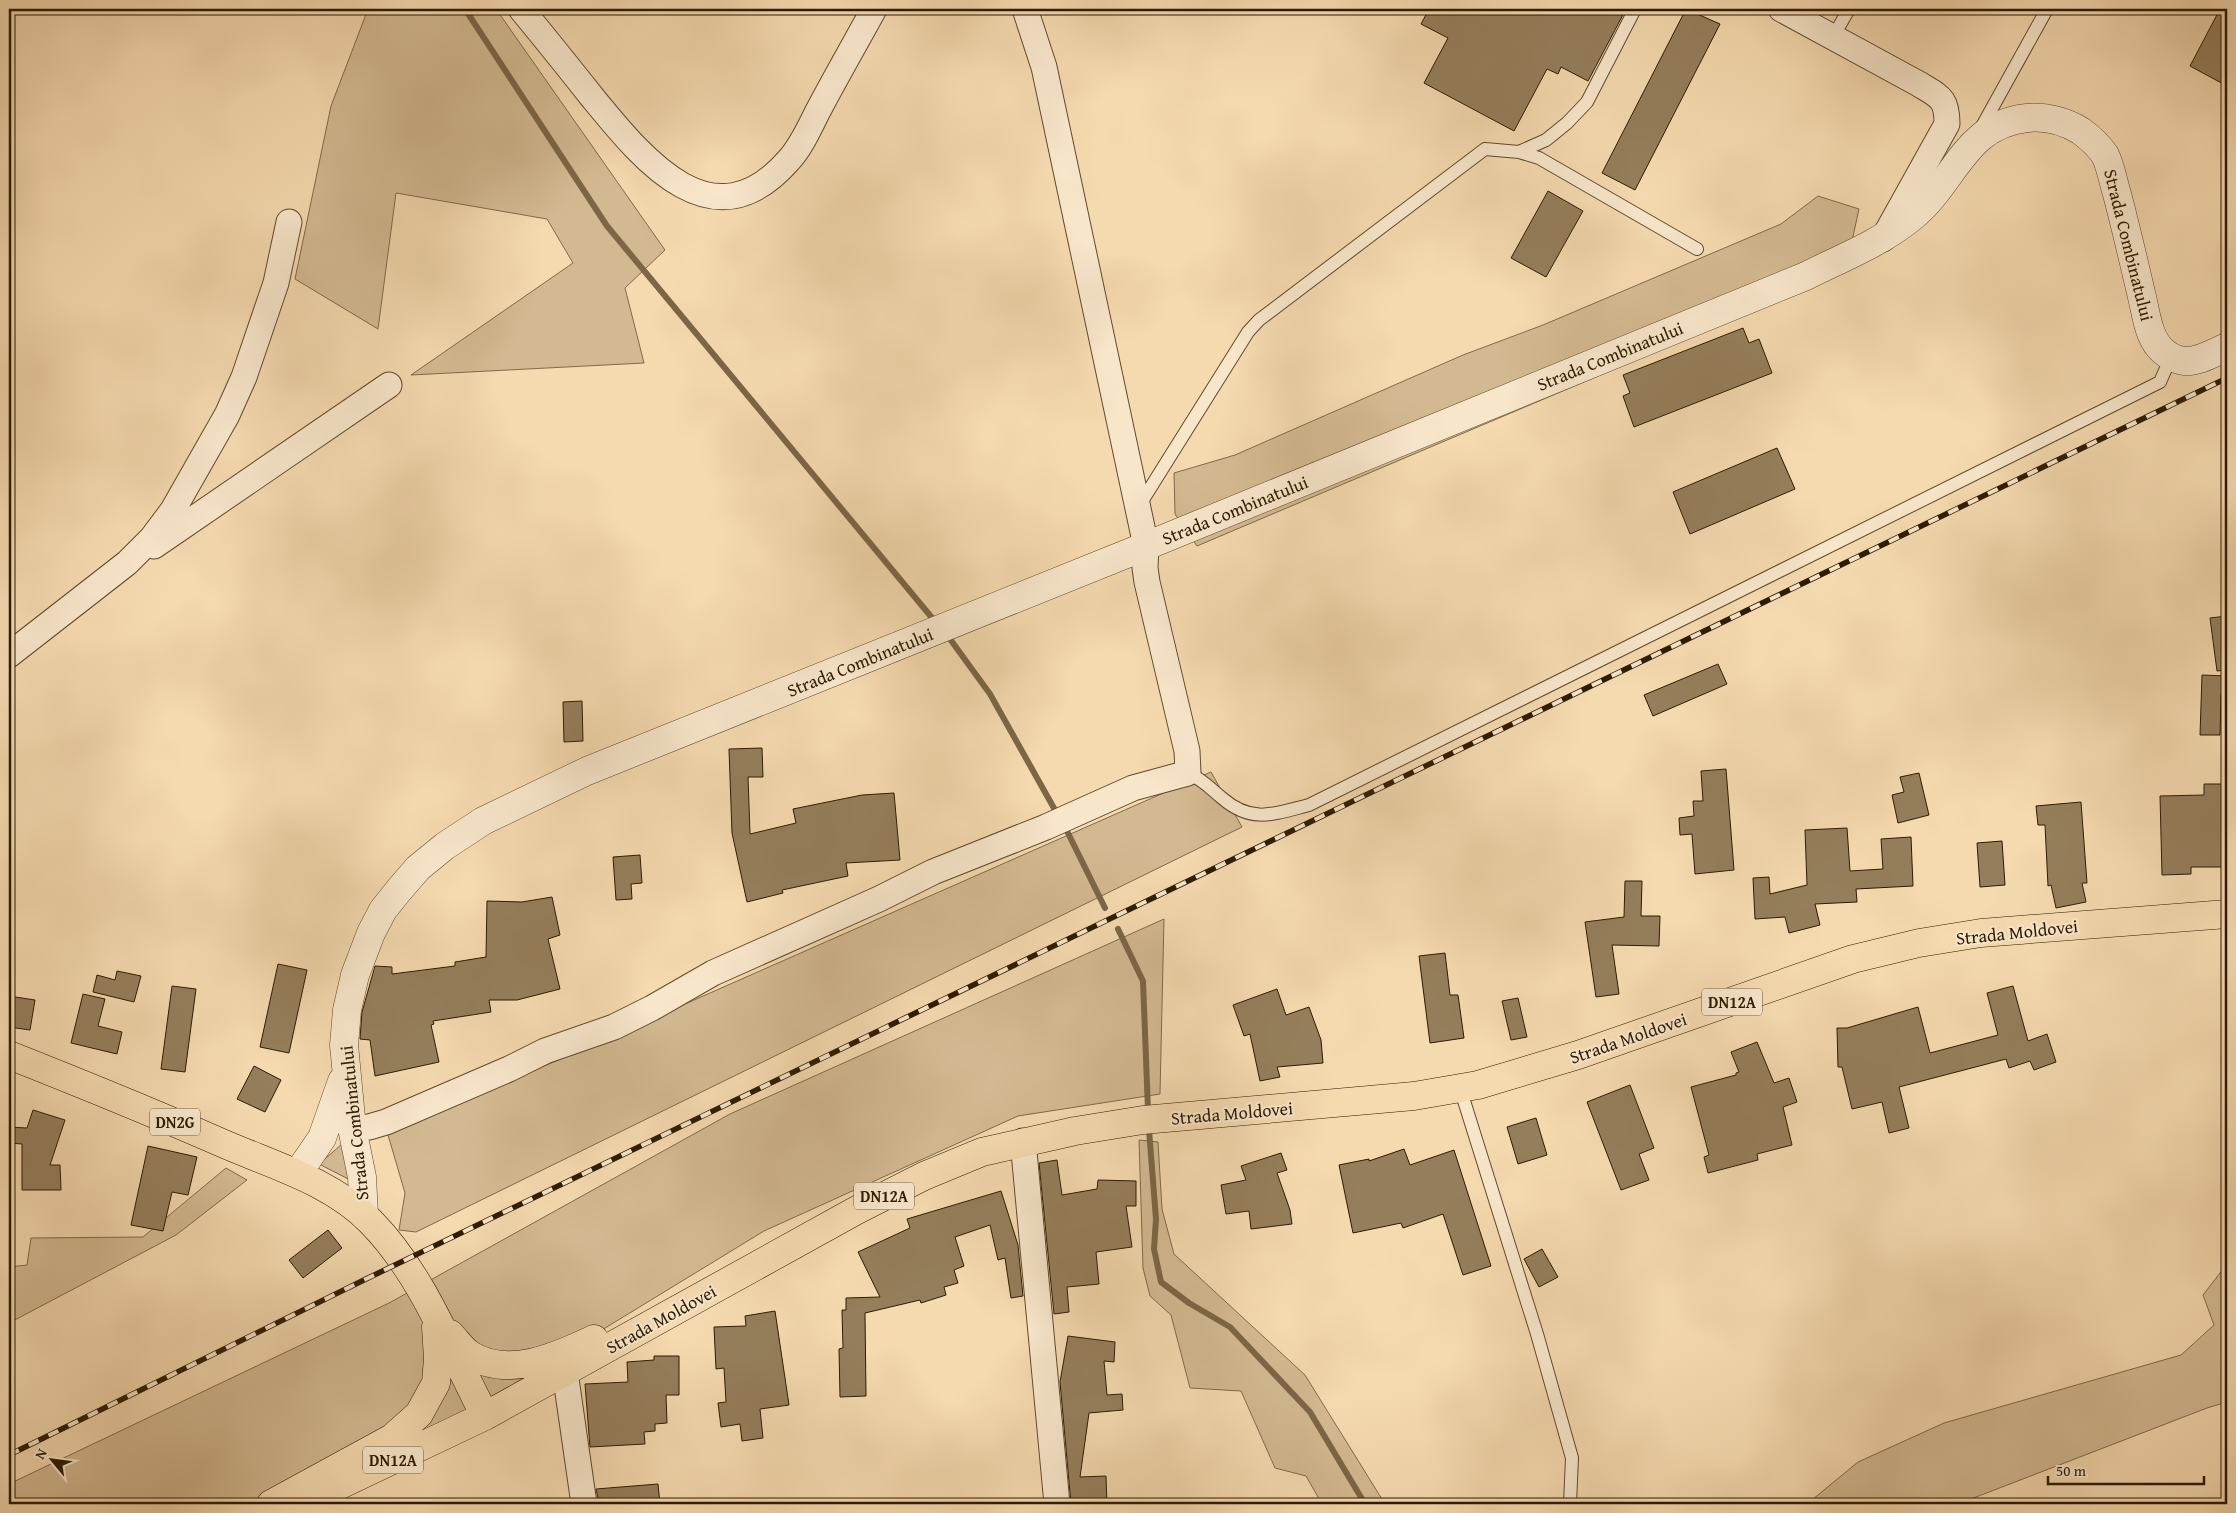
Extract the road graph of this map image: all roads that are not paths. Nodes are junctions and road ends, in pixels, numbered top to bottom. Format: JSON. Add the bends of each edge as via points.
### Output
{"nodes":[{"id":1,"x":521,"y":9,"type":"edge"},
{"id":2,"x":874,"y":9,"type":"edge"},
{"id":3,"x":1025,"y":9,"type":"edge"},
{"id":4,"x":1635,"y":9,"type":"edge"},
{"id":5,"x":1781,"y":9,"type":"edge"},
{"id":6,"x":1849,"y":9,"type":"edge"},
{"id":7,"x":2047,"y":9,"type":"edge"},
{"id":8,"x":1833,"y":37,"type":"junction"},
{"id":9,"x":1972,"y":144,"type":"junction"},
{"id":10,"x":1519,"y":152,"type":"junction"},
{"id":11,"x":290,"y":222,"type":"dead end"},
{"id":12,"x":1882,"y":239,"type":"junction"},
{"id":13,"x":1698,"y":249,"type":"dead end"},
{"id":14,"x":2227,"y":347,"type":"edge"},
{"id":15,"x":2171,"y":357,"type":"junction"},
{"id":16,"x":389,"y":385,"type":"dead end"},
{"id":17,"x":1138,"y":508,"type":"junction"},
{"id":18,"x":1146,"y":546,"type":"junction"},
{"id":19,"x":127,"y":563,"type":"junction"},
{"id":20,"x":9,"y":655,"type":"edge"},
{"id":21,"x":1188,"y":773,"type":"junction"},
{"id":22,"x":2227,"y":914,"type":"edge"},
{"id":23,"x":9,"y":1055,"type":"edge"},
{"id":24,"x":346,"y":1071,"type":"junction"},
{"id":25,"x":1460,"y":1088,"type":"junction"},
{"id":26,"x":352,"y":1128,"type":"junction"},
{"id":27,"x":1023,"y":1141,"type":"junction"},
{"id":28,"x":298,"y":1174,"type":"junction"},
{"id":29,"x":364,"y":1215,"type":"junction"},
{"id":30,"x":753,"y":1269,"type":"junction"},
{"id":31,"x":435,"y":1316,"type":"junction"},
{"id":32,"x":565,"y":1372,"type":"junction"},
{"id":33,"x":485,"y":1416,"type":"junction"},
{"id":34,"x":271,"y":1504,"type":"edge"},
{"id":35,"x":300,"y":1504,"type":"edge"},
{"id":36,"x":584,"y":1504,"type":"edge"},
{"id":37,"x":1057,"y":1504,"type":"edge"},
{"id":38,"x":1570,"y":1504,"type":"edge"}],
"edges":[{"from":1,"to":2,"type":"street","via":[[620,132],[662,174],[706,195],[731,196],[754,189],[772,177],[795,152]]},
{"from":3,"to":17,"type":"street","via":[[1044,67]]},
{"from":4,"to":10,"type":"lane","via":[[1587,102],[1546,140]]},
{"from":5,"to":8,"type":"street"},
{"from":6,"to":8,"type":"lane"},
{"from":7,"to":9,"type":"lane"},
{"from":8,"to":12,"type":"street","via":[[1939,96],[1947,108],[1944,132]]},
{"from":9,"to":12,"type":"street","name":"Strada Combinatului","via":[[1927,204]]},
{"from":9,"to":15,"type":"street","name":"Strada Combinatului","via":[[1996,125],[2033,118],[2066,124],[2096,144],[2108,162],[2149,326],[2158,346]]},
{"from":10,"to":13,"type":"lane","via":[[1539,158]]},
{"from":10,"to":17,"type":"lane","via":[[1485,149],[1259,320],[1248,332]]},
{"from":11,"to":19,"type":"street","via":[[276,283],[258,339],[227,415],[173,510]]},
{"from":12,"to":18,"type":"street","name":"Strada Combinatului","via":[[1806,276]]},
{"from":14,"to":15,"type":"street","via":[[2206,357],[2185,361]]},
{"from":15,"to":21,"type":"lane","via":[[2160,382],[1309,805],[1269,815],[1253,815],[1237,810],[1200,778]]},
{"from":16,"to":19,"type":"street"},
{"from":17,"to":18,"type":"street"},
{"from":18,"to":21,"type":"street","via":[[1147,582],[1183,735]]},
{"from":18,"to":24,"type":"street","name":"Strada Combinatului","via":[[587,771],[526,799],[460,836],[418,868],[384,910],[371,934],[355,974],[347,1010]]},
{"from":19,"to":20,"type":"street"},
{"from":21,"to":26,"type":"street","via":[[1133,788],[933,872],[713,973],[614,1027],[545,1051],[386,1122]]},
{"from":22,"to":25,"type":"main road","name":"Strada Moldovei","number":"DN12A","via":[[1981,933],[1919,943],[1853,959],[1578,1055]]},
{"from":23,"to":28,"type":"main road","name":"Strada Combinatului","number":"DN2G"},
{"from":24,"to":26,"type":"street","name":"Strada Combinatului"},
{"from":24,"to":28,"type":"street","via":[[322,1138]]},
{"from":25,"to":27,"type":"main road","name":"Strada Moldovei","number":"DN12A","via":[[1414,1096],[1143,1120]]},
{"from":25,"to":38,"type":"lane","via":[[1572,1458]]},
{"from":26,"to":29,"type":"street","name":"Strada Combinatului","via":[[362,1177]]},
{"from":27,"to":30,"type":"main road","name":"Strada Moldovei","number":"DN12A","via":[[982,1152],[924,1176]]},
{"from":27,"to":37,"type":"street"},
{"from":28,"to":29,"type":"main road","name":"Strada Combinatului","number":"DN2G","via":[[340,1197]]},
{"from":29,"to":31,"type":"main road","name":"Strada Combinatului","number":"DN2G","via":[[399,1256]]},
{"from":30,"to":31,"type":"main road","via":[[702,1287],[584,1344],[538,1362],[502,1366],[484,1362],[467,1353]]},
{"from":30,"to":32,"type":"main road","name":"Strada Moldovei","number":"DN12A"},
{"from":31,"to":33,"type":"main road","name":"Strada Combinatului","number":"DN2G"},
{"from":31,"to":34,"type":"main road","via":[[436,1383],[419,1414],[392,1438]]},
{"from":32,"to":33,"type":"main road","name":"Strada Moldovei","number":"DN12A"},
{"from":32,"to":36,"type":"street"},
{"from":33,"to":35,"type":"main road","name":"Strada Moldovei","number":"DN12A"}]}
